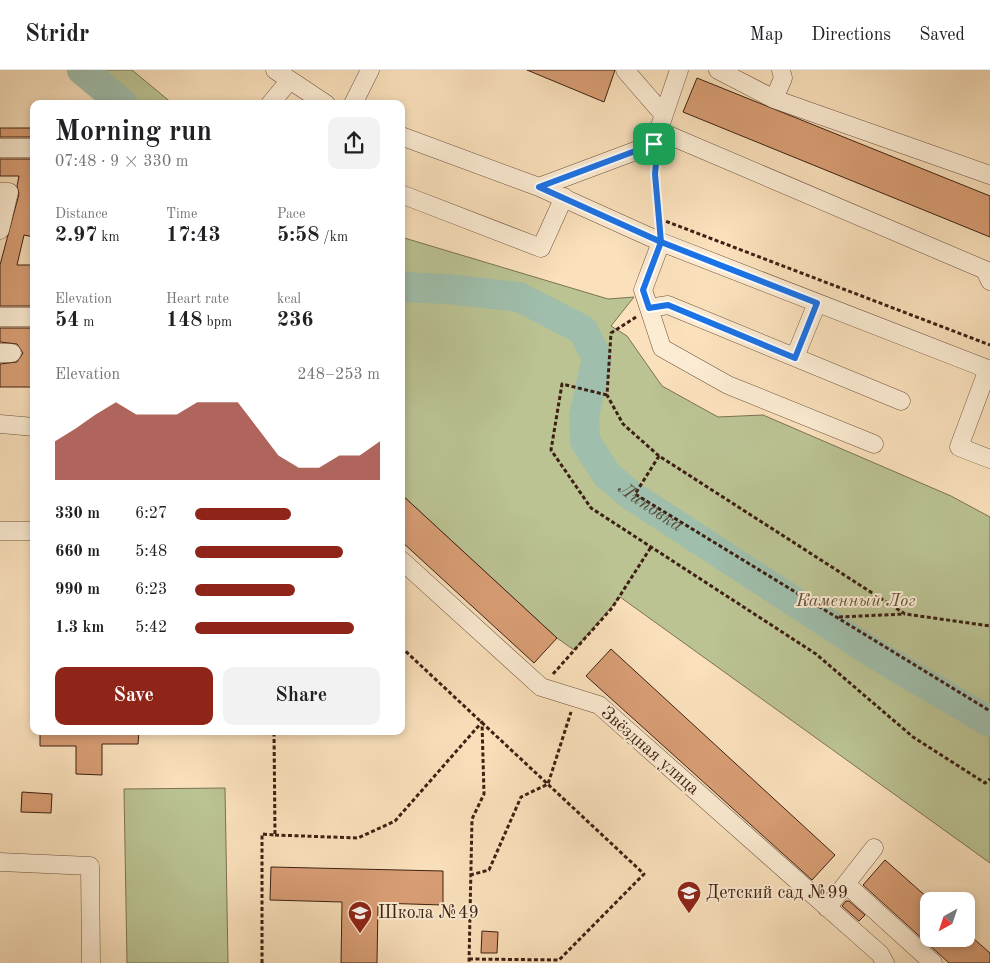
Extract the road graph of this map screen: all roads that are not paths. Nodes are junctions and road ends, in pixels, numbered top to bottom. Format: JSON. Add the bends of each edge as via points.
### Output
{"nodes":[{"id":1,"x":370,"y":70,"type":"edge"},
{"id":2,"x":625,"y":70,"type":"edge"},
{"id":3,"x":679,"y":70,"type":"edge"},
{"id":4,"x":718,"y":70,"type":"edge"},
{"id":5,"x":781,"y":70,"type":"edge"},
{"id":6,"x":279,"y":73,"type":"edge"},
{"id":7,"x":774,"y":99,"type":"junction"},
{"id":8,"x":271,"y":100,"type":"edge"},
{"id":9,"x":320,"y":100,"type":"edge"},
{"id":10,"x":355,"y":100,"type":"edge"},
{"id":11,"x":661,"y":123,"type":"junction"},
{"id":12,"x":405,"y":137,"type":"edge"},
{"id":13,"x":0,"y":148,"type":"edge"},
{"id":14,"x":30,"y":148,"type":"edge"},
{"id":15,"x":990,"y":175,"type":"edge"},
{"id":16,"x":539,"y":187,"type":"junction"},
{"id":17,"x":0,"y":192,"type":"edge"},
{"id":18,"x":405,"y":196,"type":"edge"},
{"id":19,"x":564,"y":197,"type":"junction"},
{"id":20,"x":0,"y":230,"type":"edge"},
{"id":21,"x":661,"y":242,"type":"junction"},
{"id":22,"x":990,"y":282,"type":"edge"},
{"id":23,"x":817,"y":303,"type":"junction"},
{"id":24,"x":649,"y":308,"type":"junction"},
{"id":25,"x":0,"y":317,"type":"edge"},
{"id":26,"x":30,"y":317,"type":"edge"},
{"id":27,"x":795,"y":358,"type":"junction"},
{"id":28,"x":989,"y":369,"type":"edge"},
{"id":29,"x":901,"y":401,"type":"dead end"},
{"id":30,"x":0,"y":424,"type":"edge"},
{"id":31,"x":30,"y":427,"type":"edge"},
{"id":32,"x":874,"y":444,"type":"dead end"},
{"id":33,"x":990,"y":459,"type":"edge"},
{"id":34,"x":0,"y":531,"type":"edge"},
{"id":35,"x":30,"y":531,"type":"edge"},
{"id":36,"x":405,"y":564,"type":"edge"},
{"id":37,"x":874,"y":848,"type":"dead end"},
{"id":38,"x":0,"y":862,"type":"edge"},
{"id":39,"x":846,"y":884,"type":"junction"},
{"id":40,"x":827,"y":908,"type":"junction"},
{"id":41,"x":91,"y":963,"type":"edge"},
{"id":42,"x":886,"y":963,"type":"edge"},
{"id":43,"x":934,"y":963,"type":"edge"}],
"edges":[{"from":1,"to":10,"type":"street"},
{"from":2,"to":11,"type":"street"},
{"from":3,"to":11,"type":"street"},
{"from":4,"to":7,"type":"street"},
{"from":5,"to":7,"type":"street","via":[[783,78]]},
{"from":6,"to":8,"type":"street"},
{"from":6,"to":9,"type":"street"},
{"from":7,"to":15,"type":"street"},
{"from":11,"to":16,"type":"street","via":[[654,144]]},
{"from":11,"to":22,"type":"street","via":[[985,270]]},
{"from":12,"to":16,"type":"street"},
{"from":13,"to":14,"type":"street"},
{"from":16,"to":19,"type":"street"},
{"from":17,"to":20,"type":"street","via":[[9,192]]},
{"from":18,"to":19,"type":"street","via":[[541,248]]},
{"from":19,"to":21,"type":"street"},
{"from":21,"to":23,"type":"street"},
{"from":21,"to":24,"type":"street","via":[[643,290]]},
{"from":23,"to":27,"type":"street"},
{"from":23,"to":28,"type":"street"},
{"from":24,"to":27,"type":"street","via":[[668,305]]},
{"from":24,"to":32,"type":"street","via":[[662,348],[728,386]]},
{"from":25,"to":26,"type":"street"},
{"from":27,"to":29,"type":"street"},
{"from":28,"to":33,"type":"street","via":[[959,446]]},
{"from":30,"to":31,"type":"street"},
{"from":34,"to":35,"type":"street"},
{"from":36,"to":40,"type":"street","name":"Звёздная улица","via":[[541,687],[599,705]]},
{"from":37,"to":39,"type":"street"},
{"from":38,"to":41,"type":"street","via":[[90,866]]},
{"from":39,"to":40,"type":"street"},
{"from":39,"to":43,"type":"street"},
{"from":40,"to":42,"type":"street","name":"Звёздная улица"}]}
